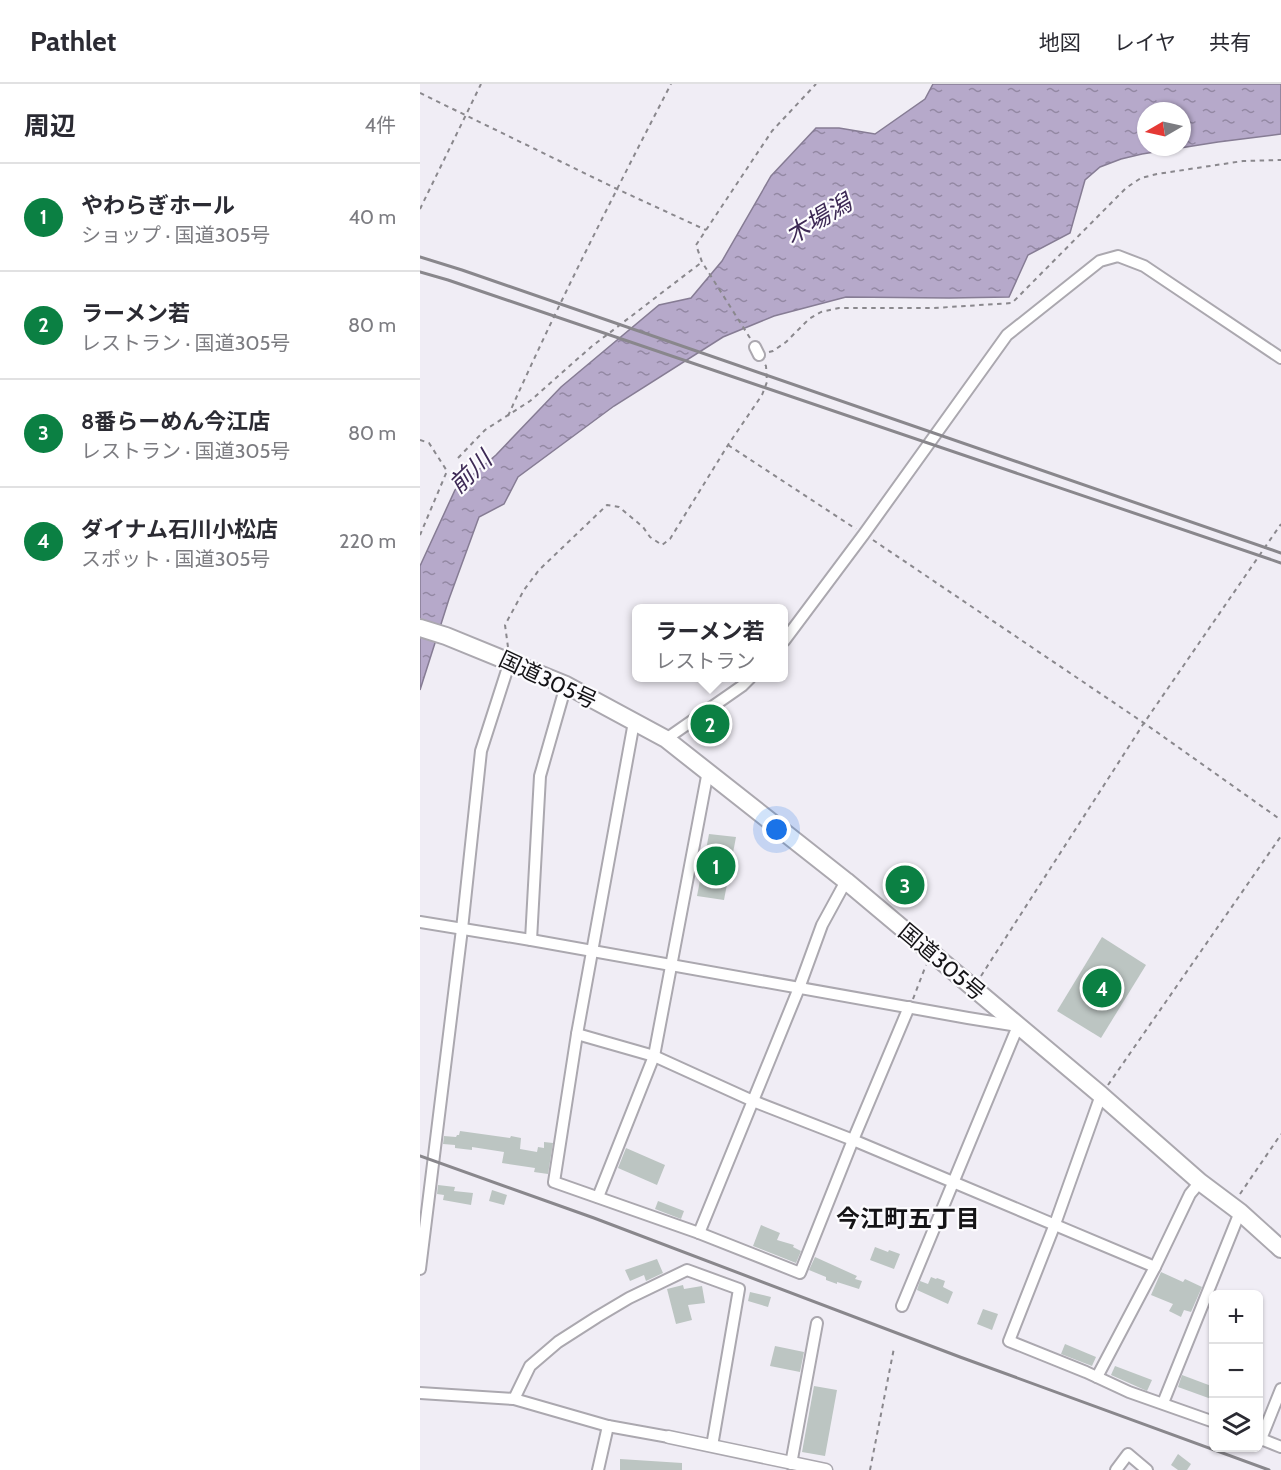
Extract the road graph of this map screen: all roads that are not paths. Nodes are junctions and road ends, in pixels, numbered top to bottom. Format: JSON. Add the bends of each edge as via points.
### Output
{"nodes":[{"id":1,"x":1281,"y":358,"type":"edge"},
{"id":2,"x":420,"y":628,"type":"edge"},
{"id":3,"x":788,"y":634,"type":"edge"},
{"id":4,"x":510,"y":661,"type":"junction"},
{"id":5,"x":746,"y":682,"type":"edge"},
{"id":6,"x":566,"y":685,"type":"junction"},
{"id":7,"x":634,"y":722,"type":"junction"},
{"id":8,"x":666,"y":739,"type":"junction"},
{"id":9,"x":708,"y":771,"type":"junction"},
{"id":10,"x":846,"y":881,"type":"junction"},
{"id":11,"x":420,"y":922,"type":"edge"},
{"id":12,"x":462,"y":929,"type":"junction"},
{"id":13,"x":531,"y":940,"type":"junction"},
{"id":14,"x":591,"y":951,"type":"junction"},
{"id":15,"x":672,"y":966,"type":"junction"},
{"id":16,"x":799,"y":988,"type":"junction"},
{"id":17,"x":909,"y":1007,"type":"junction"},
{"id":18,"x":1018,"y":1026,"type":"junction"},
{"id":19,"x":577,"y":1034,"type":"junction"},
{"id":20,"x":654,"y":1056,"type":"junction"},
{"id":21,"x":1101,"y":1095,"type":"junction"},
{"id":22,"x":753,"y":1101,"type":"junction"},
{"id":23,"x":853,"y":1140,"type":"junction"},
{"id":24,"x":1200,"y":1182,"type":"junction"},
{"id":25,"x":954,"y":1183,"type":"junction"},
{"id":26,"x":598,"y":1197,"type":"junction"},
{"id":27,"x":1236,"y":1209,"type":"junction"},
{"id":28,"x":1055,"y":1224,"type":"junction"},
{"id":29,"x":699,"y":1233,"type":"junction"},
{"id":30,"x":1281,"y":1249,"type":"edge"},
{"id":31,"x":1155,"y":1267,"type":"junction"},
{"id":32,"x":420,"y":1269,"type":"edge"},
{"id":33,"x":902,"y":1306,"type":"dead end"},
{"id":34,"x":817,"y":1323,"type":"dead end"},
{"id":35,"x":1097,"y":1377,"type":"junction"},
{"id":36,"x":1281,"y":1389,"type":"edge"},
{"id":37,"x":420,"y":1394,"type":"edge"},
{"id":38,"x":514,"y":1399,"type":"junction"},
{"id":39,"x":1162,"y":1403,"type":"junction"},
{"id":40,"x":1209,"y":1420,"type":"edge"},
{"id":41,"x":608,"y":1426,"type":"junction"},
{"id":42,"x":1263,"y":1432,"type":"edge"},
{"id":43,"x":669,"y":1437,"type":"joint"},
{"id":44,"x":1263,"y":1440,"type":"edge"},
{"id":45,"x":712,"y":1446,"type":"junction"},
{"id":46,"x":1281,"y":1447,"type":"edge"},
{"id":47,"x":791,"y":1464,"type":"junction"},
{"id":48,"x":598,"y":1470,"type":"edge"},
{"id":49,"x":826,"y":1470,"type":"edge"},
{"id":50,"x":1116,"y":1470,"type":"edge"},
{"id":51,"x":1147,"y":1470,"type":"edge"}],
"edges":[{"from":1,"to":3,"type":"street","via":[[1144,266],[1118,256],[1100,261],[1007,335]]},
{"from":2,"to":4,"type":"highway","name":"国道305号"},
{"from":4,"to":6,"type":"highway","name":"国道305号"},
{"from":4,"to":12,"type":"street","via":[[481,751]]},
{"from":5,"to":8,"type":"street"},
{"from":6,"to":7,"type":"highway","name":"国道305号"},
{"from":6,"to":13,"type":"street","via":[[540,776]]},
{"from":7,"to":8,"type":"highway","name":"国道305号"},
{"from":7,"to":14,"type":"street"},
{"from":8,"to":9,"type":"highway","name":"国道305号"},
{"from":9,"to":10,"type":"highway","name":"国道305号"},
{"from":9,"to":15,"type":"street"},
{"from":10,"to":16,"type":"street","via":[[822,925]]},
{"from":10,"to":18,"type":"highway","name":"国道305号"},
{"from":11,"to":12,"type":"street"},
{"from":12,"to":13,"type":"street"},
{"from":12,"to":32,"type":"street"},
{"from":13,"to":14,"type":"street"},
{"from":14,"to":15,"type":"street"},
{"from":14,"to":19,"type":"street"},
{"from":15,"to":16,"type":"street"},
{"from":15,"to":20,"type":"street"},
{"from":16,"to":17,"type":"street"},
{"from":16,"to":22,"type":"street"},
{"from":17,"to":18,"type":"street"},
{"from":17,"to":23,"type":"street"},
{"from":18,"to":21,"type":"highway","name":"国道305号"},
{"from":18,"to":25,"type":"street"},
{"from":19,"to":20,"type":"street"},
{"from":19,"to":26,"type":"street","via":[[554,1182]]},
{"from":20,"to":22,"type":"street"},
{"from":20,"to":26,"type":"street"},
{"from":21,"to":24,"type":"highway","name":"国道305号"},
{"from":21,"to":28,"type":"street"},
{"from":22,"to":23,"type":"street"},
{"from":22,"to":29,"type":"street"},
{"from":23,"to":25,"type":"street"},
{"from":23,"to":29,"type":"street","via":[[800,1273]]},
{"from":24,"to":27,"type":"highway","name":"国道305号"},
{"from":24,"to":31,"type":"street","via":[[1190,1194]]},
{"from":25,"to":28,"type":"street"},
{"from":25,"to":33,"type":"street"},
{"from":26,"to":29,"type":"street"},
{"from":27,"to":30,"type":"highway","name":"国道305号"},
{"from":27,"to":39,"type":"street"},
{"from":28,"to":31,"type":"street"},
{"from":28,"to":35,"type":"street","via":[[1009,1341]]},
{"from":31,"to":35,"type":"street"},
{"from":34,"to":47,"type":"street"},
{"from":35,"to":39,"type":"street"},
{"from":36,"to":42,"type":"street"},
{"from":37,"to":38,"type":"street"},
{"from":38,"to":41,"type":"street"},
{"from":38,"to":45,"type":"street","via":[[530,1366],[558,1342],[629,1298],[687,1270],[739,1289]]},
{"from":39,"to":40,"type":"street"},
{"from":41,"to":43,"type":"street"},
{"from":41,"to":48,"type":"street"},
{"from":43,"to":45,"type":"street"},
{"from":44,"to":46,"type":"street"},
{"from":45,"to":47,"type":"street"},
{"from":47,"to":49,"type":"street"},
{"from":50,"to":51,"type":"street","via":[[1128,1454]]}]}
